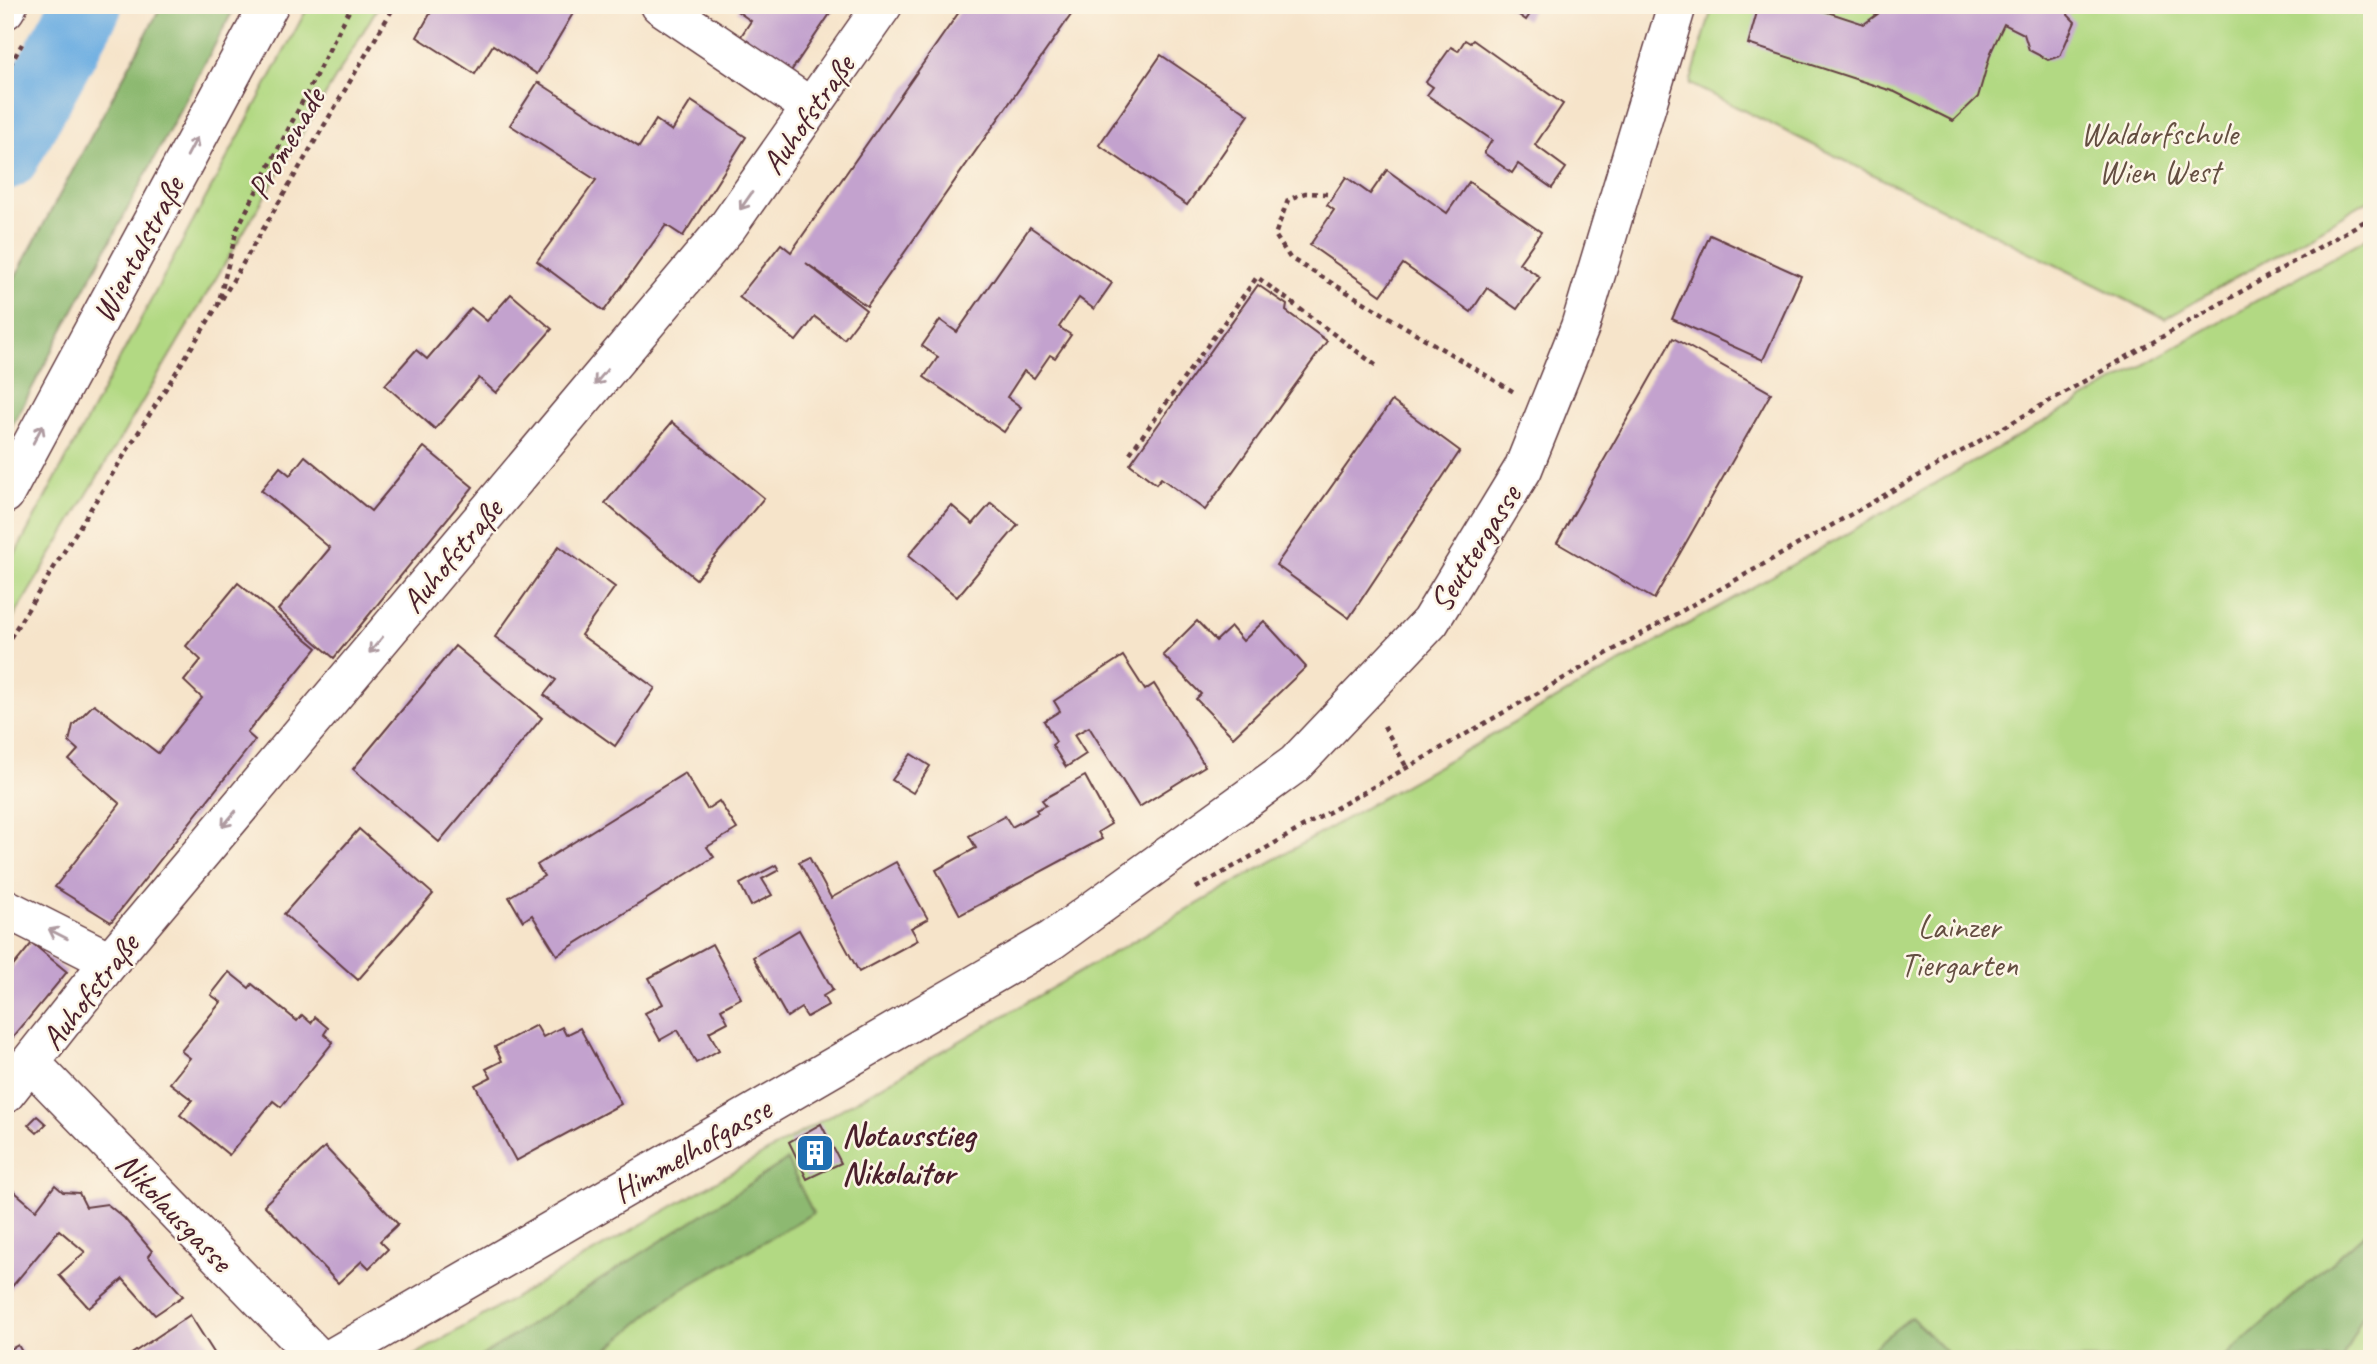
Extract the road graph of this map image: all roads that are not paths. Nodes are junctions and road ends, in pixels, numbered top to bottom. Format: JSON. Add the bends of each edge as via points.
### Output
{"nodes":[{"id":1,"x":269,"y":5,"type":"edge"},
{"id":2,"x":660,"y":5,"type":"edge"},
{"id":3,"x":883,"y":5,"type":"edge"},
{"id":4,"x":1677,"y":5,"type":"edge"},
{"id":5,"x":811,"y":108,"type":"junction"},
{"id":6,"x":5,"y":494,"type":"edge"},
{"id":7,"x":5,"y":908,"type":"edge"},
{"id":8,"x":1052,"y":940,"type":"joint"},
{"id":9,"x":110,"y":961,"type":"junction"},
{"id":10,"x":31,"y":1063,"type":"junction"},
{"id":11,"x":5,"y":1094,"type":"edge"},
{"id":12,"x":319,"y":1359,"type":"edge"},
{"id":13,"x":330,"y":1359,"type":"edge"}],
"edges":[{"from":6,"to":1,"type":"street","name":"Wientalstraße","one_way":true},
{"from":2,"to":5,"type":"street"},
{"from":3,"to":5,"type":"street","name":"Auhofstraße"},
{"from":4,"to":8,"type":"street","name":"Seuttergasse","via":[[1580,327],[1548,412],[1523,469],[1430,622],[1295,764]]},
{"from":5,"to":9,"type":"street","name":"Auhofstraße","one_way":true,"via":[[728,226]]},
{"from":9,"to":7,"type":"street","one_way":true},
{"from":8,"to":13,"type":"street","name":"Himmelhofgasse"},
{"from":9,"to":10,"type":"street","name":"Auhofstraße"},
{"from":10,"to":11,"type":"street","name":"Auhofstraße"},
{"from":10,"to":12,"type":"street","name":"Nikolausgasse"}]}
